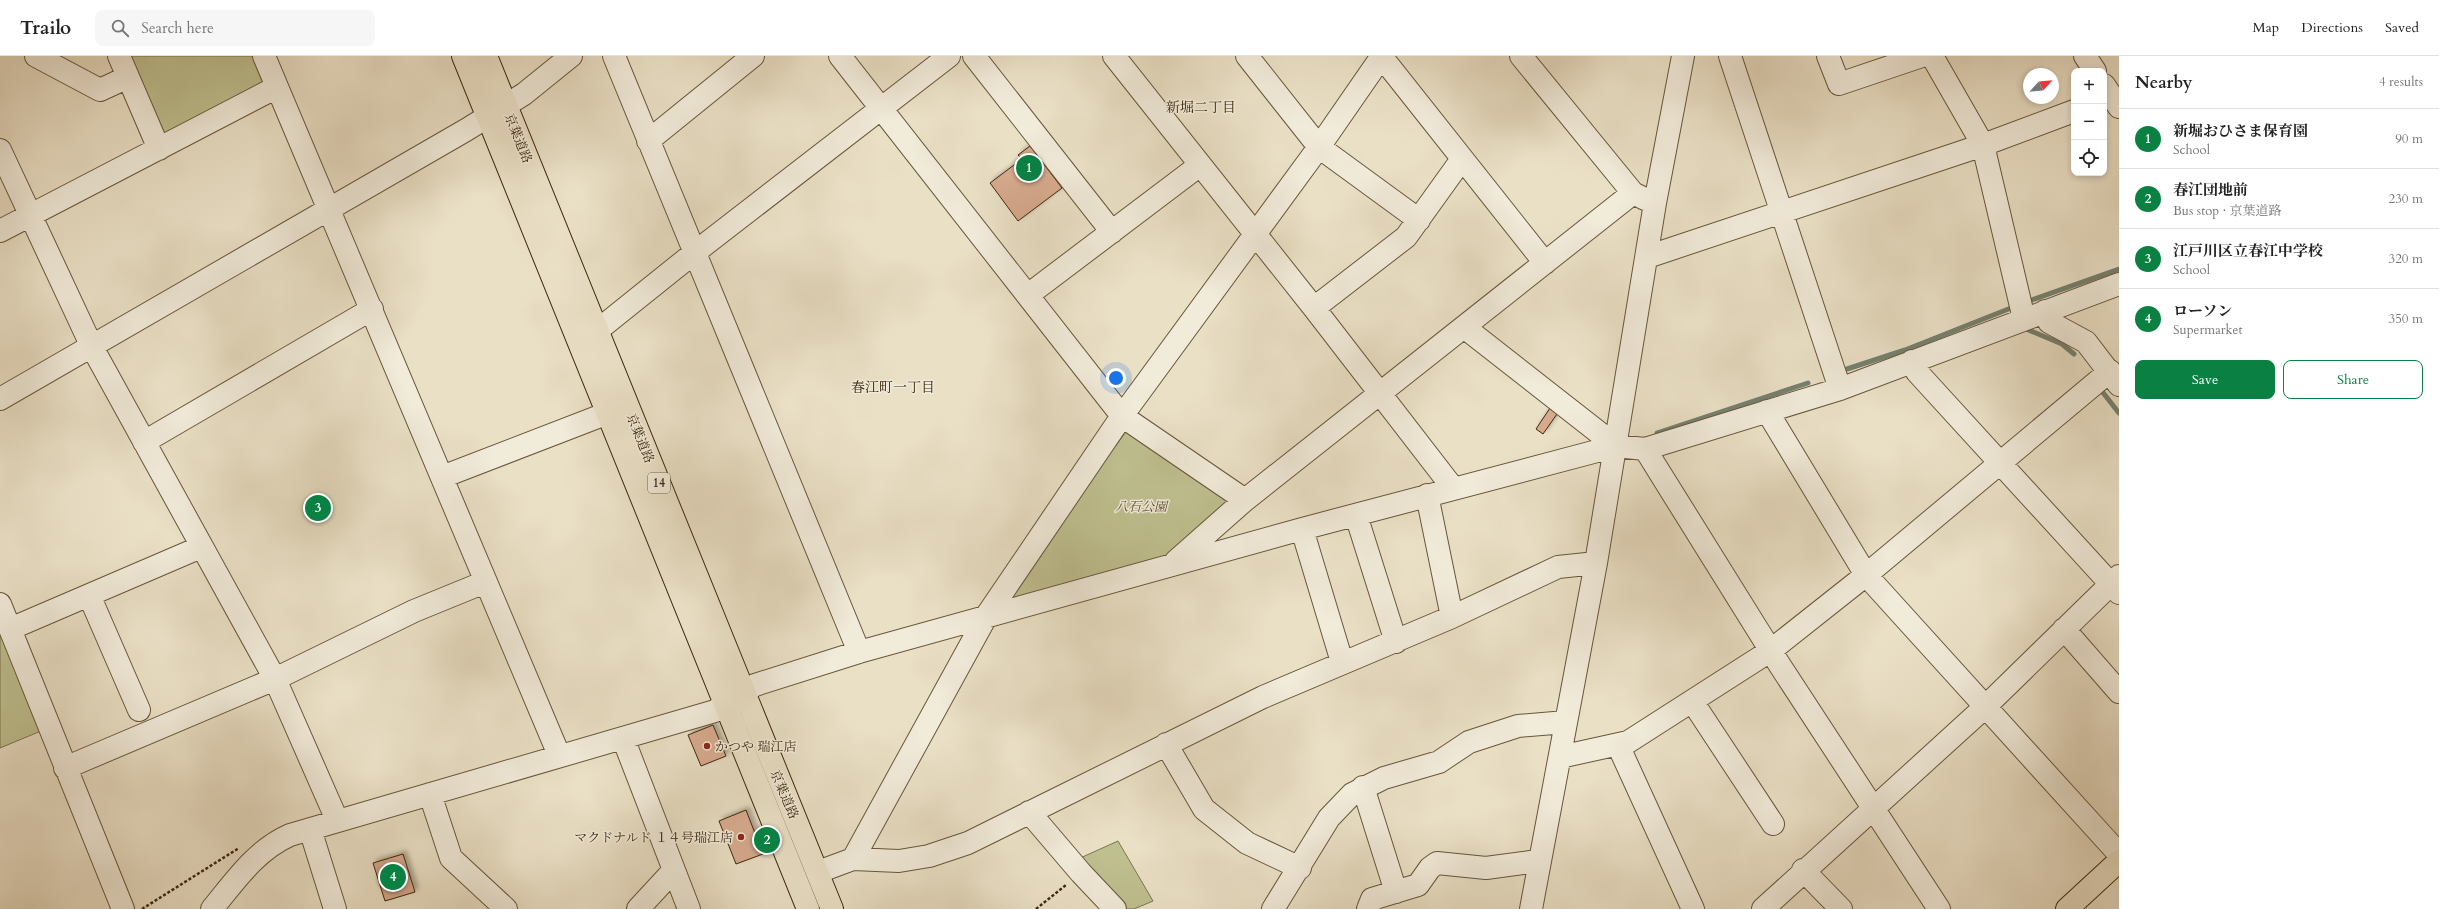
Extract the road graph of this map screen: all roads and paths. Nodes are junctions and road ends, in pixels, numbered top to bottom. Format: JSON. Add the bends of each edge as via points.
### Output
{"nodes":[{"id":1,"x":36,"y":56,"type":"edge"},
{"id":2,"x":119,"y":56,"type":"edge"},
{"id":3,"x":264,"y":56,"type":"edge"},
{"id":4,"x":463,"y":56,"type":"edge"},
{"id":5,"x":486,"y":56,"type":"edge"},
{"id":6,"x":572,"y":56,"type":"edge"},
{"id":7,"x":614,"y":56,"type":"edge"},
{"id":8,"x":753,"y":56,"type":"edge"},
{"id":9,"x":840,"y":56,"type":"edge"},
{"id":10,"x":948,"y":56,"type":"edge"},
{"id":11,"x":974,"y":56,"type":"edge"},
{"id":12,"x":1114,"y":56,"type":"edge"},
{"id":13,"x":1247,"y":56,"type":"edge"},
{"id":14,"x":1382,"y":56,"type":"edge"},
{"id":15,"x":1521,"y":56,"type":"edge"},
{"id":16,"x":1730,"y":56,"type":"edge"},
{"id":17,"x":1828,"y":56,"type":"edge"},
{"id":18,"x":1922,"y":56,"type":"edge"},
{"id":19,"x":1932,"y":56,"type":"edge"},
{"id":20,"x":2085,"y":56,"type":"edge"},
{"id":21,"x":1681,"y":57,"type":"edge"},
{"id":22,"x":2093,"y":68,"type":"edge"},
{"id":23,"x":128,"y":77,"type":"junction"},
{"id":24,"x":277,"y":87,"type":"junction"},
{"id":25,"x":505,"y":106,"type":"junction"},
{"id":26,"x":881,"y":108,"type":"junction"},
{"id":27,"x":2071,"y":113,"type":"edge"},
{"id":28,"x":487,"y":117,"type":"junction"},
{"id":29,"x":648,"y":141,"type":"junction"},
{"id":30,"x":1983,"y":145,"type":"junction"},
{"id":31,"x":1319,"y":147,"type":"junction"},
{"id":32,"x":159,"y":149,"type":"junction"},
{"id":33,"x":0,"y":150,"type":"edge"},
{"id":34,"x":1462,"y":159,"type":"junction"},
{"id":35,"x":1200,"y":165,"type":"junction"},
{"id":36,"x":1633,"y":193,"type":"junction"},
{"id":37,"x":1655,"y":203,"type":"junction"},
{"id":38,"x":330,"y":210,"type":"junction"},
{"id":39,"x":1782,"y":211,"type":"junction"},
{"id":40,"x":30,"y":216,"type":"junction"},
{"id":41,"x":1418,"y":220,"type":"junction"},
{"id":42,"x":0,"y":231,"type":"edge"},
{"id":43,"x":1112,"y":232,"type":"junction"},
{"id":44,"x":1256,"y":235,"type":"junction"},
{"id":45,"x":694,"y":253,"type":"junction"},
{"id":46,"x":1647,"y":257,"type":"junction"},
{"id":47,"x":1546,"y":263,"type":"junction"},
{"id":48,"x":2119,"y":284,"type":"edge"},
{"id":49,"x":1028,"y":296,"type":"junction"},
{"id":50,"x":1314,"y":308,"type":"junction"},
{"id":51,"x":372,"y":309,"type":"junction"},
{"id":52,"x":2045,"y":312,"type":"junction"},
{"id":53,"x":2024,"y":319,"type":"junction"},
{"id":54,"x":1464,"y":327,"type":"junction"},
{"id":55,"x":598,"y":330,"type":"junction"},
{"id":56,"x":92,"y":347,"type":"junction"},
{"id":57,"x":1912,"y":361,"type":"junction"},
{"id":58,"x":2115,"y":378,"type":"edge"},
{"id":59,"x":1840,"y":389,"type":"junction"},
{"id":60,"x":1380,"y":395,"type":"junction"},
{"id":61,"x":0,"y":399,"type":"edge"},
{"id":62,"x":1766,"y":411,"type":"junction"},
{"id":63,"x":608,"y":413,"type":"junction"},
{"id":64,"x":1122,"y":416,"type":"junction"},
{"id":65,"x":144,"y":442,"type":"junction"},
{"id":66,"x":1616,"y":446,"type":"junction"},
{"id":67,"x":1645,"y":449,"type":"junction"},
{"id":68,"x":1999,"y":462,"type":"junction"},
{"id":69,"x":442,"y":477,"type":"junction"},
{"id":70,"x":1453,"y":488,"type":"junction"},
{"id":71,"x":1427,"y":495,"type":"junction"},
{"id":72,"x":1245,"y":500,"type":"junction"},
{"id":73,"x":1356,"y":515,"type":"junction"},
{"id":74,"x":1302,"y":529,"type":"junction"},
{"id":75,"x":201,"y":547,"type":"junction"},
{"id":76,"x":1596,"y":563,"type":"junction"},
{"id":77,"x":1172,"y":564,"type":"junction"},
{"id":78,"x":1866,"y":575,"type":"junction"},
{"id":79,"x":485,"y":582,"type":"junction"},
{"id":80,"x":2116,"y":584,"type":"edge"},
{"id":81,"x":89,"y":595,"type":"junction"},
{"id":82,"x":0,"y":604,"type":"edge"},
{"id":83,"x":987,"y":615,"type":"junction"},
{"id":84,"x":1452,"y":617,"type":"junction"},
{"id":85,"x":10,"y":629,"type":"junction"},
{"id":86,"x":2064,"y":629,"type":"junction"},
{"id":87,"x":1396,"y":642,"type":"junction"},
{"id":88,"x":1770,"y":651,"type":"junction"},
{"id":89,"x":859,"y":652,"type":"junction"},
{"id":90,"x":1342,"y":662,"type":"junction"},
{"id":91,"x":275,"y":679,"type":"junction"},
{"id":92,"x":2119,"y":692,"type":"edge"},
{"id":93,"x":734,"y":698,"type":"junction"},
{"id":94,"x":1692,"y":701,"type":"junction"},
{"id":95,"x":1985,"y":707,"type":"junction"},
{"id":96,"x":139,"y":710,"type":"dead end"},
{"id":97,"x":1566,"y":722,"type":"junction"},
{"id":98,"x":623,"y":738,"type":"junction"},
{"id":99,"x":1166,"y":744,"type":"junction"},
{"id":100,"x":1618,"y":745,"type":"junction"},
{"id":101,"x":559,"y":756,"type":"junction"},
{"id":102,"x":1560,"y":757,"type":"junction"},
{"id":103,"x":64,"y":768,"type":"junction"},
{"id":104,"x":1363,"y":787,"type":"junction"},
{"id":105,"x":430,"y":794,"type":"junction"},
{"id":106,"x":1872,"y":808,"type":"junction"},
{"id":107,"x":1029,"y":812,"type":"junction"},
{"id":108,"x":338,"y":820,"type":"junction"},
{"id":109,"x":1773,"y":824,"type":"dead end"},
{"id":110,"x":310,"y":829,"type":"junction"},
{"id":111,"x":264,"y":850,"type":"junction"},
{"id":112,"x":2119,"y":854,"type":"edge"},
{"id":113,"x":854,"y":859,"type":"junction"},
{"id":114,"x":1538,"y":861,"type":"junction"},
{"id":115,"x":2119,"y":861,"type":"edge"},
{"id":116,"x":1300,"y":868,"type":"junction"},
{"id":117,"x":674,"y":870,"type":"junction"},
{"id":118,"x":1804,"y":870,"type":"junction"},
{"id":119,"x":818,"y":872,"type":"junction"},
{"id":120,"x":1081,"y":873,"type":"junction"},
{"id":121,"x":1396,"y":892,"type":"junction"},
{"id":122,"x":123,"y":909,"type":"edge"},
{"id":123,"x":142,"y":909,"type":"edge"},
{"id":124,"x":212,"y":909,"type":"edge"},
{"id":125,"x":335,"y":909,"type":"edge"},
{"id":126,"x":506,"y":909,"type":"edge"},
{"id":127,"x":638,"y":909,"type":"edge"},
{"id":128,"x":690,"y":909,"type":"edge"},
{"id":129,"x":808,"y":909,"type":"edge"},
{"id":130,"x":832,"y":909,"type":"edge"},
{"id":131,"x":1036,"y":909,"type":"edge"},
{"id":132,"x":1115,"y":909,"type":"edge"},
{"id":133,"x":1273,"y":909,"type":"edge"},
{"id":134,"x":1368,"y":909,"type":"edge"},
{"id":135,"x":1531,"y":909,"type":"edge"},
{"id":136,"x":1693,"y":909,"type":"edge"},
{"id":137,"x":1763,"y":909,"type":"edge"},
{"id":138,"x":1841,"y":909,"type":"edge"},
{"id":139,"x":1939,"y":909,"type":"edge"},
{"id":140,"x":2066,"y":909,"type":"edge"}],
"edges":[{"from":1,"to":23,"type":"street","via":[[100,90]]},
{"from":2,"to":23,"type":"street"},
{"from":3,"to":24,"type":"street"},
{"from":4,"to":28,"type":"main road","name":"京葉道路","number":"14"},
{"from":5,"to":25,"type":"main road","name":"京葉道路","number":"14"},
{"from":6,"to":25,"type":"street"},
{"from":7,"to":29,"type":"street"},
{"from":8,"to":29,"type":"street"},
{"from":9,"to":26,"type":"street"},
{"from":10,"to":26,"type":"street"},
{"from":11,"to":43,"type":"street"},
{"from":12,"to":35,"type":"street"},
{"from":13,"to":31,"type":"street"},
{"from":14,"to":31,"type":"street"},
{"from":14,"to":34,"type":"street"},
{"from":15,"to":36,"type":"street"},
{"from":16,"to":39,"type":"street"},
{"from":17,"to":18,"type":"street","via":[[1839,84]]},
{"from":19,"to":30,"type":"street"},
{"from":20,"to":22,"type":"street"},
{"from":21,"to":37,"type":"street"},
{"from":23,"to":32,"type":"street"},
{"from":24,"to":32,"type":"street"},
{"from":24,"to":38,"type":"street"},
{"from":25,"to":28,"type":"street"},
{"from":25,"to":55,"type":"main road","name":"京葉道路","number":"14"},
{"from":26,"to":45,"type":"street"},
{"from":26,"to":49,"type":"street"},
{"from":27,"to":30,"type":"street"},
{"from":28,"to":38,"type":"street"},
{"from":28,"to":63,"type":"main road","name":"京葉道路","number":"14"},
{"from":29,"to":45,"type":"street"},
{"from":30,"to":39,"type":"street"},
{"from":30,"to":53,"type":"street"},
{"from":31,"to":41,"type":"street"},
{"from":31,"to":44,"type":"street"},
{"from":32,"to":40,"type":"street"},
{"from":33,"to":40,"type":"street"},
{"from":34,"to":41,"type":"street"},
{"from":34,"to":47,"type":"street"},
{"from":35,"to":43,"type":"street"},
{"from":35,"to":44,"type":"street"},
{"from":36,"to":37,"type":"street"},
{"from":36,"to":47,"type":"street"},
{"from":37,"to":46,"type":"street"},
{"from":38,"to":51,"type":"street"},
{"from":38,"to":56,"type":"street"},
{"from":39,"to":46,"type":"street"},
{"from":39,"to":59,"type":"street"},
{"from":40,"to":42,"type":"street"},
{"from":40,"to":56,"type":"street"},
{"from":41,"to":50,"type":"street","via":[[1406,237]]},
{"from":43,"to":49,"type":"street"},
{"from":44,"to":50,"type":"street"},
{"from":44,"to":64,"type":"street"},
{"from":45,"to":55,"type":"street"},
{"from":45,"to":89,"type":"street"},
{"from":46,"to":66,"type":"street"},
{"from":47,"to":54,"type":"street"},
{"from":48,"to":52,"type":"street"},
{"from":49,"to":64,"type":"street"},
{"from":50,"to":60,"type":"street"},
{"from":51,"to":65,"type":"street"},
{"from":51,"to":69,"type":"street"},
{"from":52,"to":53,"type":"street"},
{"from":52,"to":58,"type":"street","via":[[2049,322],[2086,342]]},
{"from":53,"to":57,"type":"street"},
{"from":54,"to":60,"type":"street"},
{"from":54,"to":66,"type":"street"},
{"from":55,"to":93,"type":"main road","name":"京葉道路","number":"14"},
{"from":56,"to":61,"type":"street"},
{"from":56,"to":65,"type":"street"},
{"from":57,"to":59,"type":"street"},
{"from":57,"to":68,"type":"street","via":[[1917,372]]},
{"from":58,"to":68,"type":"street"},
{"from":59,"to":62,"type":"street"},
{"from":60,"to":70,"type":"street"},
{"from":60,"to":72,"type":"street"},
{"from":62,"to":67,"type":"street"},
{"from":62,"to":78,"type":"street"},
{"from":63,"to":69,"type":"street"},
{"from":63,"to":93,"type":"main road","name":"京葉道路","number":"14"},
{"from":64,"to":72,"type":"street"},
{"from":64,"to":83,"type":"street"},
{"from":65,"to":75,"type":"street"},
{"from":66,"to":67,"type":"street"},
{"from":66,"to":70,"type":"street"},
{"from":66,"to":76,"type":"street"},
{"from":67,"to":88,"type":"street"},
{"from":68,"to":78,"type":"street"},
{"from":68,"to":80,"type":"street"},
{"from":69,"to":79,"type":"street"},
{"from":70,"to":71,"type":"street"},
{"from":71,"to":73,"type":"street"},
{"from":71,"to":84,"type":"street"},
{"from":72,"to":77,"type":"street"},
{"from":73,"to":74,"type":"street"},
{"from":73,"to":87,"type":"street"},
{"from":74,"to":77,"type":"street"},
{"from":74,"to":90,"type":"street"},
{"from":75,"to":81,"type":"street"},
{"from":75,"to":91,"type":"street"},
{"from":76,"to":84,"type":"street","via":[[1558,567]]},
{"from":76,"to":97,"type":"street"},
{"from":77,"to":83,"type":"street"},
{"from":78,"to":88,"type":"street"},
{"from":78,"to":95,"type":"street"},
{"from":79,"to":91,"type":"street","via":[[414,611]]},
{"from":79,"to":101,"type":"street"},
{"from":80,"to":86,"type":"street"},
{"from":81,"to":85,"type":"street"},
{"from":81,"to":96,"type":"street"},
{"from":82,"to":85,"type":"street"},
{"from":83,"to":89,"type":"street"},
{"from":83,"to":113,"type":"street"},
{"from":84,"to":87,"type":"street"},
{"from":85,"to":103,"type":"street"},
{"from":86,"to":92,"type":"street"},
{"from":86,"to":95,"type":"street"},
{"from":87,"to":90,"type":"street"},
{"from":88,"to":94,"type":"street"},
{"from":88,"to":106,"type":"street"},
{"from":89,"to":93,"type":"street","via":[[755,685]]},
{"from":90,"to":99,"type":"street","via":[[1263,696]]},
{"from":91,"to":103,"type":"street"},
{"from":91,"to":108,"type":"street"},
{"from":93,"to":98,"type":"street","via":[[715,711]]},
{"from":93,"to":119,"type":"main road","name":"京葉道路","number":"14"},
{"from":93,"to":129,"type":"main road","name":"京葉道路","number":"14"},
{"from":94,"to":100,"type":"street","via":[[1628,742]]},
{"from":94,"to":109,"type":"street"},
{"from":95,"to":106,"type":"street"},
{"from":95,"to":112,"type":"street"},
{"from":97,"to":102,"type":"street"},
{"from":97,"to":104,"type":"street","via":[[1518,726],[1469,742],[1440,762],[1384,778]]},
{"from":98,"to":101,"type":"street"},
{"from":98,"to":117,"type":"street"},
{"from":99,"to":107,"type":"street","via":[[1090,784]]},
{"from":99,"to":116,"type":"street","via":[[1204,809],[1247,843]]},
{"from":100,"to":102,"type":"street"},
{"from":100,"to":136,"type":"street"},
{"from":101,"to":105,"type":"street"},
{"from":102,"to":114,"type":"street"},
{"from":103,"to":122,"type":"street"},
{"from":104,"to":116,"type":"street","via":[[1352,794],[1329,818]]},
{"from":104,"to":121,"type":"street"},
{"from":105,"to":108,"type":"street"},
{"from":105,"to":126,"type":"street","via":[[451,858]]},
{"from":106,"to":118,"type":"street"},
{"from":106,"to":139,"type":"street"},
{"from":107,"to":113,"type":"street","via":[[968,844],[930,856],[899,862]]},
{"from":107,"to":120,"type":"street"},
{"from":108,"to":110,"type":"street"},
{"from":110,"to":111,"type":"street","via":[[273,842]]},
{"from":110,"to":125,"type":"street"},
{"from":111,"to":123,"type":"path","via":[[236,848]]},
{"from":111,"to":124,"type":"street"},
{"from":113,"to":119,"type":"street"},
{"from":114,"to":121,"type":"street","via":[[1486,868],[1437,863],[1430,868],[1418,885]]},
{"from":114,"to":135,"type":"street"},
{"from":115,"to":140,"type":"main road"},
{"from":116,"to":133,"type":"street"},
{"from":117,"to":127,"type":"street"},
{"from":117,"to":128,"type":"street"},
{"from":118,"to":137,"type":"street"},
{"from":118,"to":138,"type":"street"},
{"from":119,"to":130,"type":"main road","name":"京葉道路","number":"14"},
{"from":120,"to":131,"type":"path"},
{"from":120,"to":132,"type":"street"},
{"from":121,"to":134,"type":"street","via":[[1372,899]]}]}
